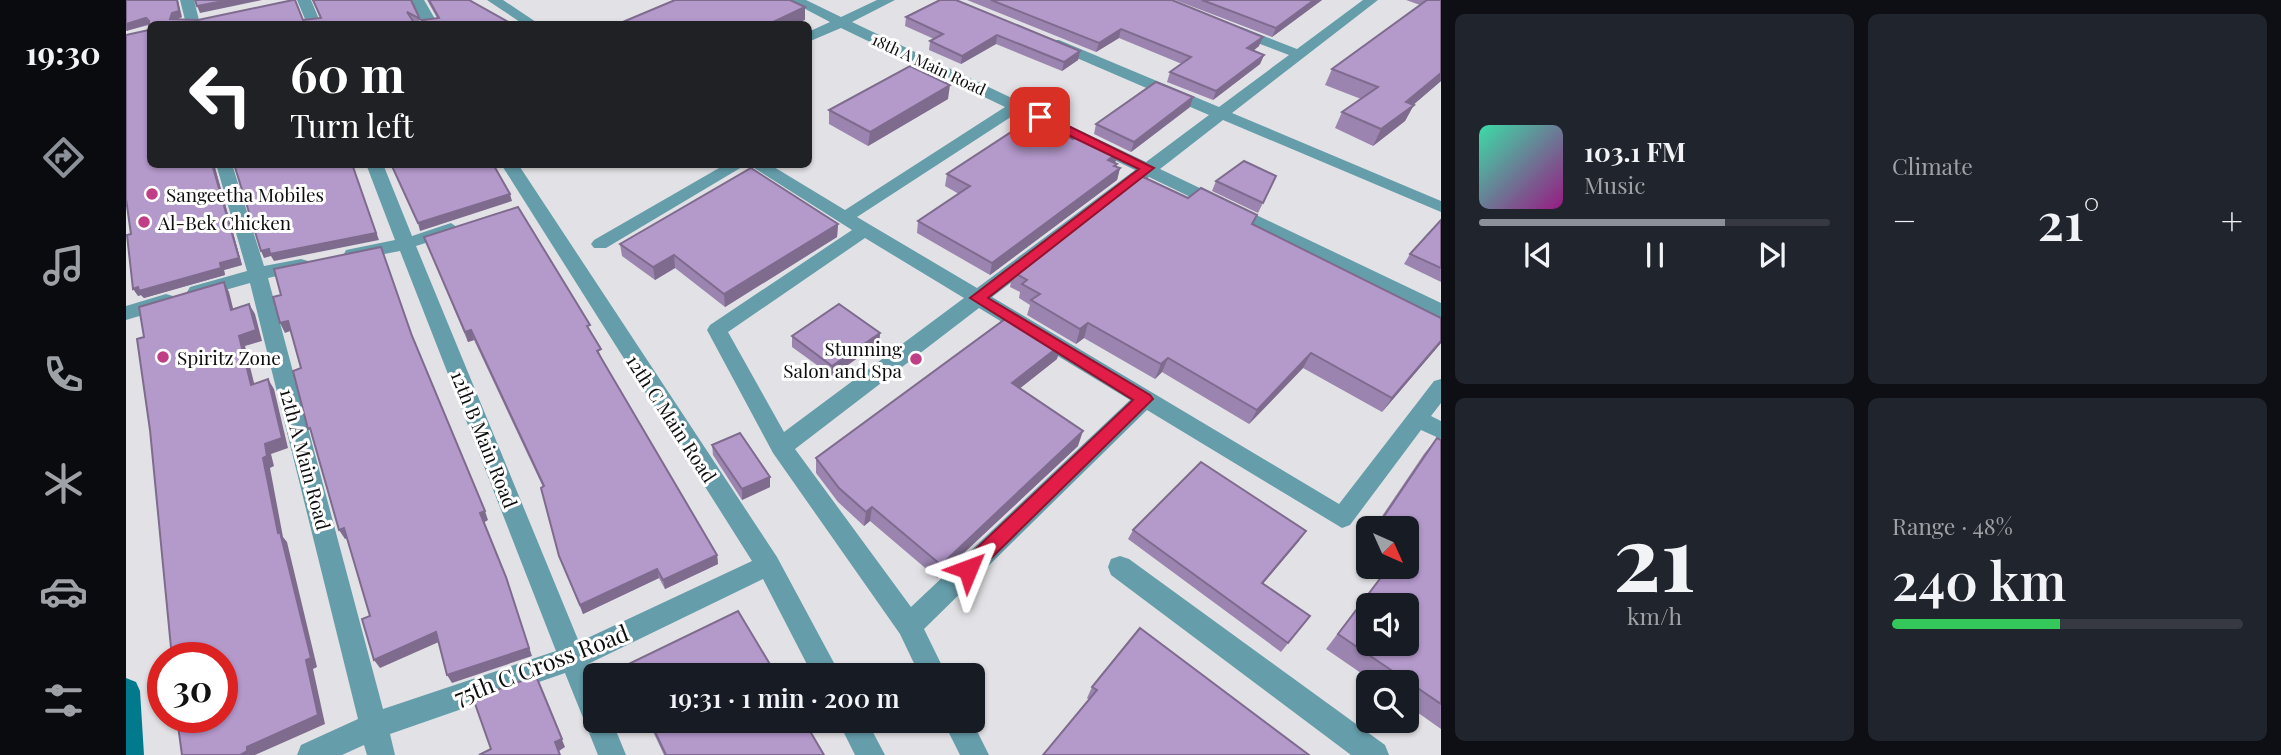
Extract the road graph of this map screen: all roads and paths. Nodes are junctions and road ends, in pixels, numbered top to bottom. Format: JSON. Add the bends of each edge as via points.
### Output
{"nodes":[{"id":1,"x":187,"y":0,"type":"edge"},
{"id":2,"x":304,"y":0,"type":"edge"},
{"id":3,"x":417,"y":0,"type":"edge"},
{"id":4,"x":494,"y":0,"type":"edge"},
{"id":5,"x":795,"y":0,"type":"edge"},
{"id":6,"x":888,"y":0,"type":"edge"},
{"id":7,"x":1371,"y":0,"type":"edge"},
{"id":8,"x":192,"y":21,"type":"edge"},
{"id":9,"x":313,"y":21,"type":"edge"},
{"id":10,"x":429,"y":21,"type":"edge"},
{"id":11,"x":527,"y":21,"type":"edge"},
{"id":12,"x":841,"y":22,"type":"junction"},
{"id":13,"x":1221,"y":24,"type":"edge"},
{"id":14,"x":812,"y":36,"type":"edge"},
{"id":15,"x":1035,"y":36,"type":"edge"},
{"id":16,"x":1298,"y":54,"type":"junction"},
{"id":17,"x":1018,"y":106,"type":"junction"},
{"id":18,"x":1221,"y":112,"type":"junction"},
{"id":19,"x":225,"y":168,"type":"edge"},
{"id":20,"x":376,"y":168,"type":"edge"},
{"id":21,"x":511,"y":168,"type":"edge"},
{"id":22,"x":732,"y":168,"type":"edge"},
{"id":23,"x":763,"y":168,"type":"edge"},
{"id":24,"x":1148,"y":168,"type":"junction"},
{"id":25,"x":1441,"y":207,"type":"edge"},
{"id":26,"x":844,"y":218,"type":"junction"},
{"id":27,"x":470,"y":223,"type":"edge"},
{"id":28,"x":864,"y":230,"type":"junction"},
{"id":29,"x":408,"y":243,"type":"junction"},
{"id":30,"x":600,"y":244,"type":"dead end"},
{"id":31,"x":257,"y":274,"type":"junction"},
{"id":32,"x":978,"y":298,"type":"junction"},
{"id":33,"x":1441,"y":311,"type":"edge"},
{"id":34,"x":126,"y":313,"type":"edge"},
{"id":35,"x":1441,"y":387,"type":"edge"},
{"id":36,"x":1145,"y":399,"type":"junction"},
{"id":37,"x":1417,"y":418,"type":"junction"},
{"id":38,"x":1441,"y":431,"type":"edge"},
{"id":39,"x":780,"y":447,"type":"junction"},
{"id":40,"x":768,"y":565,"type":"junction"},
{"id":41,"x":1120,"y":566,"type":"dead end"},
{"id":42,"x":908,"y":626,"type":"junction"},
{"id":43,"x":572,"y":657,"type":"junction"},
{"id":44,"x":821,"y":663,"type":"edge"},
{"id":45,"x":927,"y":663,"type":"edge"},
{"id":46,"x":583,"y":684,"type":"edge"},
{"id":47,"x":126,"y":691,"type":"edge"},
{"id":48,"x":375,"y":725,"type":"junction"},
{"id":49,"x":603,"y":733,"type":"edge"},
{"id":50,"x":859,"y":733,"type":"edge"},
{"id":51,"x":963,"y":733,"type":"edge"},
{"id":52,"x":130,"y":755,"type":"edge"},
{"id":53,"x":311,"y":755,"type":"edge"},
{"id":54,"x":382,"y":755,"type":"edge"},
{"id":55,"x":612,"y":755,"type":"edge"},
{"id":56,"x":871,"y":755,"type":"edge"},
{"id":57,"x":975,"y":755,"type":"edge"},
{"id":58,"x":1375,"y":755,"type":"edge"}],
"edges":[{"from":1,"to":8,"type":"street"},
{"from":2,"to":9,"type":"street"},
{"from":3,"to":10,"type":"street"},
{"from":4,"to":11,"type":"street"},
{"from":5,"to":12,"type":"street","name":"18th A Main Road"},
{"from":6,"to":12,"type":"street"},
{"from":7,"to":16,"type":"street"},
{"from":12,"to":14,"type":"street"},
{"from":12,"to":17,"type":"street","name":"18th A Main Road"},
{"from":13,"to":16,"type":"street"},
{"from":15,"to":18,"type":"street"},
{"from":16,"to":18,"type":"street"},
{"from":17,"to":24,"type":"street","name":"18th A Main Road"},
{"from":17,"to":26,"type":"street"},
{"from":18,"to":24,"type":"street"},
{"from":18,"to":25,"type":"street"},
{"from":19,"to":31,"type":"street","name":"12th A Main Road"},
{"from":20,"to":29,"type":"street","name":"12th B Main Road"},
{"from":21,"to":40,"type":"street","name":"12th C Main Road","via":[[526,205]]},
{"from":22,"to":30,"type":"street"},
{"from":23,"to":26,"type":"street"},
{"from":24,"to":32,"type":"street"},
{"from":24,"to":33,"type":"street","name":"18th A Main Road"},
{"from":26,"to":28,"type":"street"},
{"from":27,"to":29,"type":"street"},
{"from":28,"to":32,"type":"street"},
{"from":28,"to":39,"type":"street","via":[[717,330]]},
{"from":29,"to":31,"type":"street"},
{"from":29,"to":43,"type":"street","name":"12th B Main Road"},
{"from":31,"to":34,"type":"street"},
{"from":31,"to":48,"type":"street","name":"12th A Main Road"},
{"from":32,"to":36,"type":"street"},
{"from":32,"to":39,"type":"street"},
{"from":35,"to":37,"type":"street"},
{"from":36,"to":37,"type":"street","via":[[1342,519]]},
{"from":36,"to":42,"type":"street"},
{"from":37,"to":38,"type":"street"},
{"from":39,"to":42,"type":"street"},
{"from":40,"to":43,"type":"street","name":"75th C Cross Road"},
{"from":40,"to":44,"type":"street","name":"12th C Main Road"},
{"from":41,"to":58,"type":"street"},
{"from":42,"to":45,"type":"street"},
{"from":43,"to":46,"type":"street","name":"12th B Main Road"},
{"from":43,"to":48,"type":"street","name":"75th C Cross Road"},
{"from":47,"to":52,"type":"main road"},
{"from":48,"to":53,"type":"street","name":"75th C Cross Road"},
{"from":48,"to":54,"type":"street","name":"12th A Main Road"},
{"from":49,"to":55,"type":"street"},
{"from":50,"to":56,"type":"street"},
{"from":51,"to":57,"type":"street"}]}
